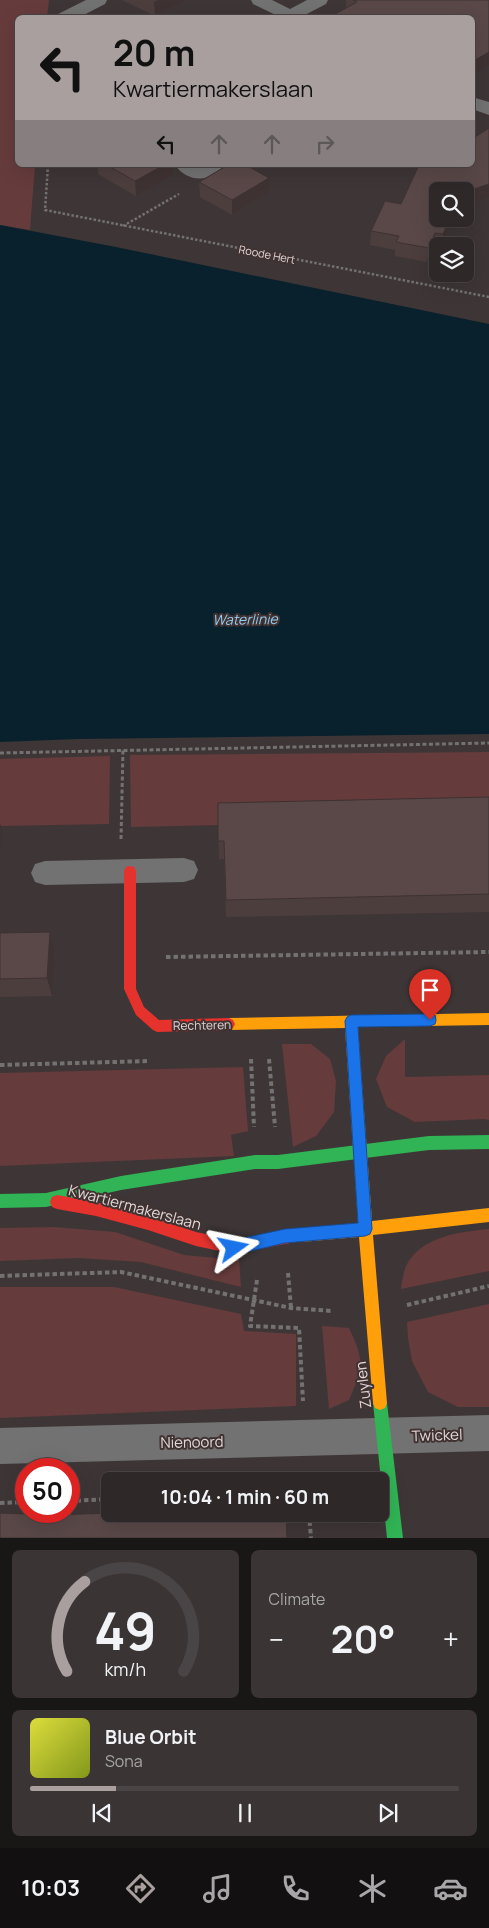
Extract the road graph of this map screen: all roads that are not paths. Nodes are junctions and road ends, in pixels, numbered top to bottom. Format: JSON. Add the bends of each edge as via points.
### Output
{"nodes":[{"id":1,"x":99,"y":0,"type":"edge"},
{"id":2,"x":259,"y":0,"type":"edge"},
{"id":3,"x":320,"y":0,"type":"edge"},
{"id":4,"x":70,"y":15,"type":"edge"},
{"id":5,"x":292,"y":15,"type":"edge"},
{"id":6,"x":296,"y":15,"type":"edge"},
{"id":7,"x":475,"y":103,"type":"edge"},
{"id":8,"x":489,"y":109,"type":"edge"},
{"id":9,"x":184,"y":870,"type":"dead end"},
{"id":10,"x":125,"y":872,"type":"junction"},
{"id":11,"x":45,"y":873,"type":"dead end"},
{"id":12,"x":489,"y":1019,"type":"edge"},
{"id":13,"x":351,"y":1021,"type":"junction"},
{"id":14,"x":489,"y":1142,"type":"edge"},
{"id":15,"x":361,"y":1150,"type":"junction"},
{"id":16,"x":46,"y":1200,"type":"junction"},
{"id":17,"x":0,"y":1201,"type":"edge"},
{"id":18,"x":489,"y":1215,"type":"edge"},
{"id":19,"x":365,"y":1229,"type":"junction"},
{"id":20,"x":489,"y":1434,"type":"edge"},
{"id":21,"x":385,"y":1436,"type":"junction"},
{"id":22,"x":0,"y":1446,"type":"edge"},
{"id":23,"x":396,"y":1538,"type":"edge"}],
"edges":[{"from":1,"to":4,"type":"street"},
{"from":2,"to":5,"type":"street"},
{"from":3,"to":6,"type":"street"},
{"from":7,"to":8,"type":"street"},
{"from":9,"to":10,"type":"street"},
{"from":10,"to":11,"type":"street"},
{"from":10,"to":13,"type":"street","name":"Rechteren","via":[[130,989],[140,1011],[157,1026]]},
{"from":12,"to":13,"type":"street","name":"Rechteren"},
{"from":13,"to":15,"type":"street"},
{"from":14,"to":15,"type":"street","name":"Kwartiermakerslaan","via":[[430,1143]]},
{"from":15,"to":16,"type":"street","name":"Kwartiermakerslaan","via":[[278,1162],[255,1162],[121,1183]]},
{"from":15,"to":19,"type":"street"},
{"from":16,"to":17,"type":"street","name":"Kwartiermakerslaan"},
{"from":16,"to":19,"type":"street","name":"Kwartiermakerslaan","via":[[96,1209],[234,1248],[285,1236]]},
{"from":18,"to":19,"type":"street","name":"Kwartiermakerslaan"},
{"from":19,"to":21,"type":"street","name":"Zuylen","via":[[370,1314]]},
{"from":20,"to":21,"type":"street","name":"Twickel"},
{"from":21,"to":22,"type":"street","name":"Nienoord"},
{"from":21,"to":23,"type":"street","name":"Zuylen"}]}
